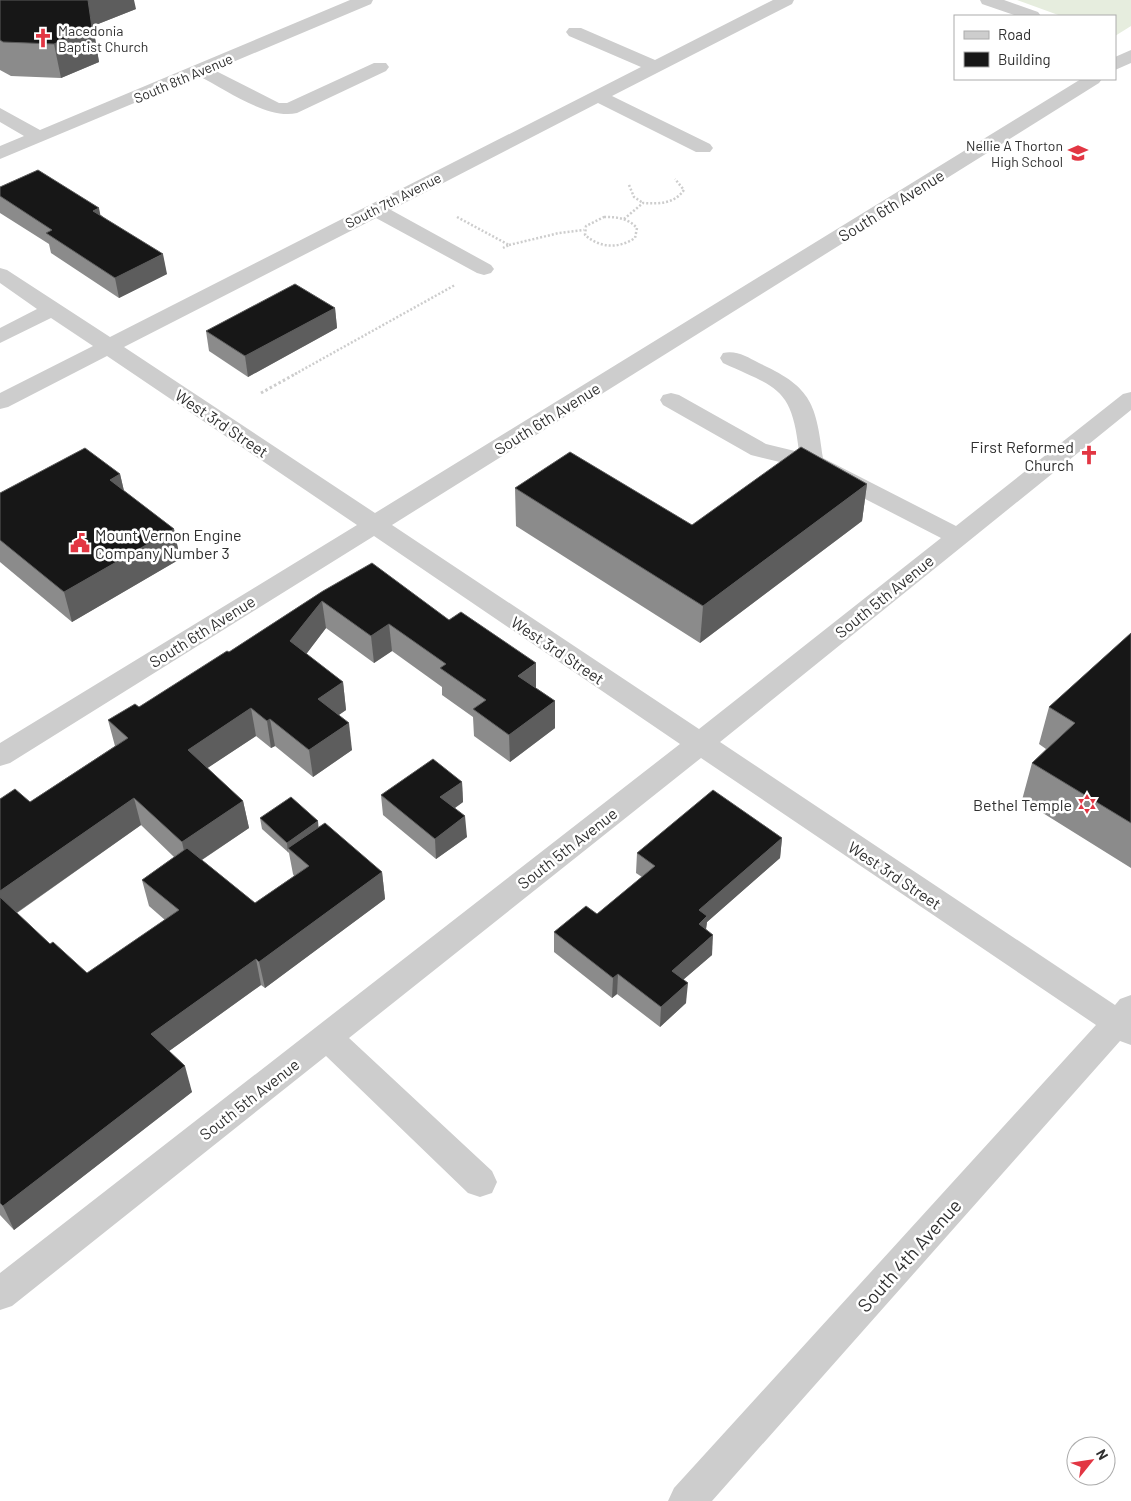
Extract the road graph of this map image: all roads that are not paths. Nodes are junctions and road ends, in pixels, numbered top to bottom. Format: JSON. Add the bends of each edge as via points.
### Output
{"nodes":[{"id":1,"x":365,"y":0,"type":"edge"},
{"id":2,"x":786,"y":0,"type":"edge"},
{"id":3,"x":988,"y":0,"type":"edge"},
{"id":4,"x":1029,"y":15,"type":"edge"},
{"id":5,"x":575,"y":32,"type":"dead end"},
{"id":6,"x":1116,"y":47,"type":"edge"},
{"id":7,"x":1131,"y":54,"type":"edge"},
{"id":8,"x":1116,"y":64,"type":"edge"},
{"id":9,"x":380,"y":66,"type":"dead end"},
{"id":10,"x":655,"y":67,"type":"junction"},
{"id":11,"x":201,"y":70,"type":"junction"},
{"id":12,"x":1091,"y":80,"type":"edge"},
{"id":13,"x":598,"y":96,"type":"junction"},
{"id":14,"x":0,"y":114,"type":"edge"},
{"id":15,"x":39,"y":137,"type":"junction"},
{"id":16,"x":703,"y":148,"type":"dead end"},
{"id":17,"x":0,"y":154,"type":"edge"},
{"id":18,"x":375,"y":209,"type":"junction"},
{"id":19,"x":484,"y":269,"type":"road end"},
{"id":20,"x":0,"y":274,"type":"edge"},
{"id":21,"x":53,"y":309,"type":"junction"},
{"id":22,"x":0,"y":336,"type":"edge"},
{"id":23,"x":108,"y":346,"type":"junction"},
{"id":24,"x":731,"y":358,"type":"dead end"},
{"id":25,"x":1131,"y":399,"type":"edge"},
{"id":26,"x":671,"y":400,"type":"dead end"},
{"id":27,"x":0,"y":402,"type":"edge"},
{"id":28,"x":812,"y":462,"type":"junction"},
{"id":29,"x":372,"y":525,"type":"junction"},
{"id":30,"x":958,"y":537,"type":"junction"},
{"id":31,"x":5,"y":744,"type":"edge"},
{"id":32,"x":699,"y":744,"type":"junction"},
{"id":33,"x":1126,"y":1021,"type":"edge"},
{"id":34,"x":327,"y":1037,"type":"junction"},
{"id":35,"x":480,"y":1182,"type":"dead end"},
{"id":36,"x":0,"y":1294,"type":"edge"},
{"id":37,"x":687,"y":1501,"type":"edge"}],
"edges":[{"from":1,"to":11,"type":"street","name":"South 8th Avenue"},
{"from":2,"to":10,"type":"street","name":"South 7th Avenue"},
{"from":3,"to":4,"type":"street"},
{"from":5,"to":10,"type":"street"},
{"from":6,"to":7,"type":"street"},
{"from":7,"to":8,"type":"street"},
{"from":9,"to":11,"type":"street","via":[[290,109],[274,108]]},
{"from":10,"to":13,"type":"street","name":"South 7th Avenue"},
{"from":11,"to":15,"type":"street","name":"South 8th Avenue"},
{"from":12,"to":29,"type":"street","name":"South 6th Avenue"},
{"from":13,"to":16,"type":"street"},
{"from":13,"to":18,"type":"street","name":"South 7th Avenue"},
{"from":14,"to":15,"type":"street"},
{"from":15,"to":17,"type":"street","name":"South 8th Avenue"},
{"from":18,"to":19,"type":"street"},
{"from":18,"to":23,"type":"street","name":"South 7th Avenue"},
{"from":20,"to":21,"type":"street","name":"West 3rd Street"},
{"from":21,"to":22,"type":"street"},
{"from":21,"to":23,"type":"street","name":"West 3rd Street"},
{"from":23,"to":27,"type":"street","name":"South 7th Avenue"},
{"from":23,"to":29,"type":"street","name":"West 3rd Street"},
{"from":24,"to":28,"type":"street","via":[[780,383],[799,401],[806,420]]},
{"from":25,"to":30,"type":"street","name":"South 5th Avenue"},
{"from":26,"to":28,"type":"street","via":[[759,450]]},
{"from":28,"to":30,"type":"street"},
{"from":29,"to":31,"type":"street","name":"South 6th Avenue"},
{"from":29,"to":32,"type":"street","name":"West 3rd Street"},
{"from":30,"to":32,"type":"street","name":"South 5th Avenue"},
{"from":32,"to":33,"type":"street","name":"West 3rd Street"},
{"from":32,"to":34,"type":"street","name":"South 5th Avenue"},
{"from":33,"to":37,"type":"street","name":"South 4th Avenue"},
{"from":34,"to":35,"type":"street"},
{"from":34,"to":36,"type":"street","name":"South 5th Avenue"}]}
